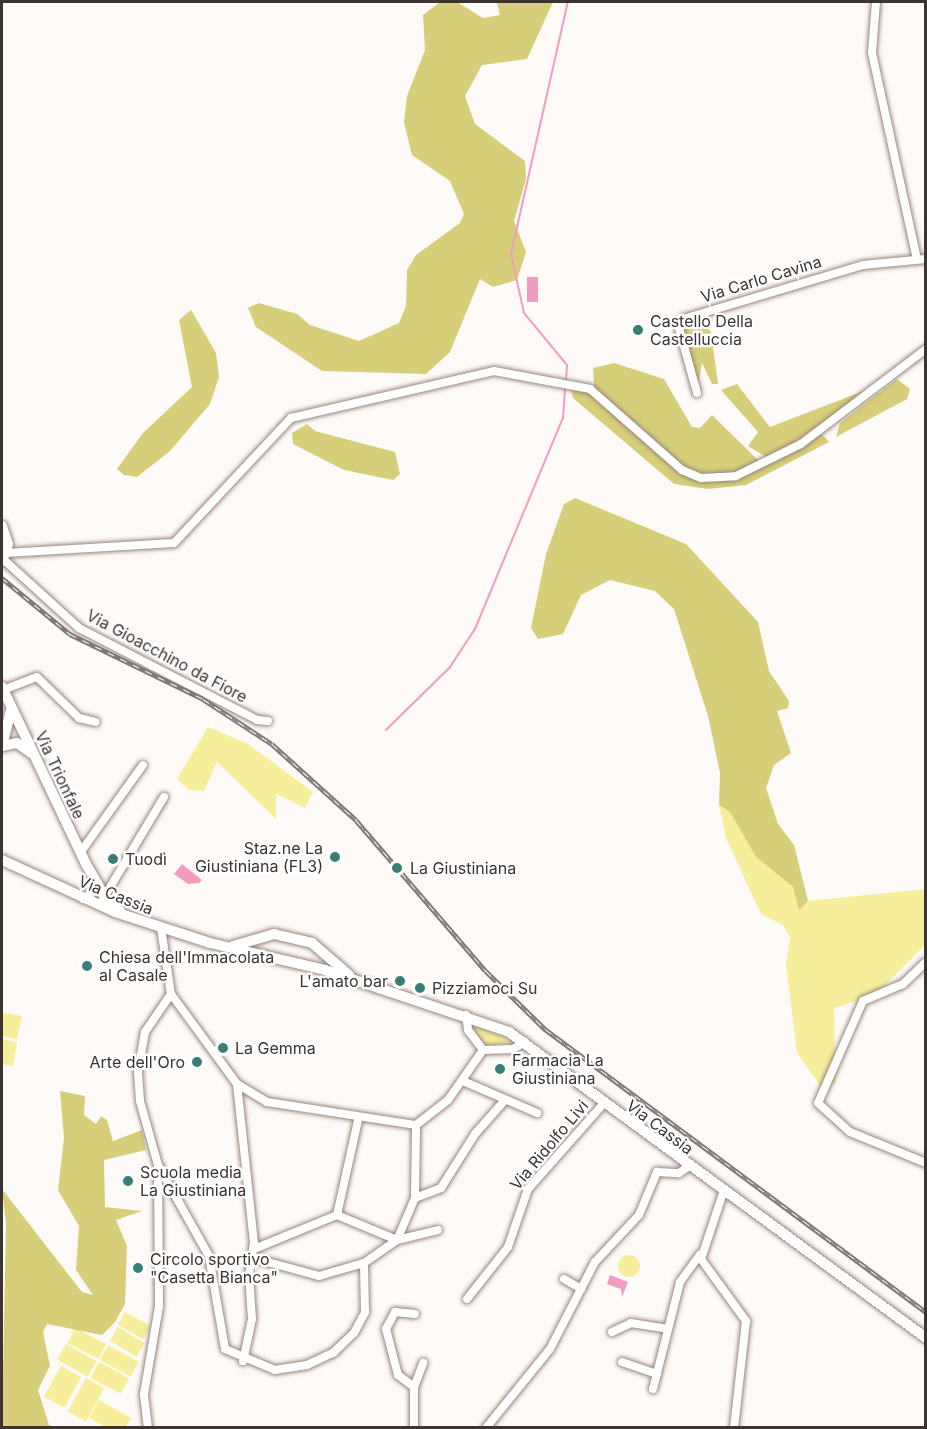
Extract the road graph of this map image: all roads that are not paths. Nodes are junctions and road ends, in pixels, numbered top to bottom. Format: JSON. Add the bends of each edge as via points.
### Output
{"nodes":[{"id":1,"x":876,"y":2,"type":"edge"},
{"id":2,"x":921,"y":259,"type":"edge"},
{"id":3,"x":926,"y":349,"type":"edge"},
{"id":4,"x":697,"y":393,"type":"dead end"},
{"id":5,"x":2,"y":526,"type":"edge"},
{"id":6,"x":4,"y":558,"type":"edge"},
{"id":7,"x":2,"y":689,"type":"edge"},
{"id":8,"x":11,"y":707,"type":"junction"},
{"id":9,"x":268,"y":721,"type":"dead end"},
{"id":10,"x":96,"y":722,"type":"dead end"},
{"id":11,"x":2,"y":746,"type":"edge"},
{"id":12,"x":33,"y":754,"type":"junction"},
{"id":13,"x":143,"y":765,"type":"dead end"},
{"id":14,"x":164,"y":797,"type":"dead end"},
{"id":15,"x":80,"y":853,"type":"junction"},
{"id":16,"x":2,"y":860,"type":"edge"},
{"id":17,"x":92,"y":876,"type":"junction"},
{"id":18,"x":105,"y":897,"type":"junction"},
{"id":19,"x":83,"y":898,"type":"junction"},
{"id":20,"x":94,"y":904,"type":"junction"},
{"id":21,"x":129,"y":916,"type":"junction"},
{"id":22,"x":162,"y":928,"type":"junction"},
{"id":23,"x":263,"y":938,"type":"junction"},
{"id":24,"x":224,"y":947,"type":"junction"},
{"id":25,"x":318,"y":947,"type":"junction"},
{"id":26,"x":266,"y":955,"type":"junction"},
{"id":27,"x":926,"y":962,"type":"edge"},
{"id":28,"x":311,"y":967,"type":"junction"},
{"id":29,"x":356,"y":981,"type":"junction"},
{"id":30,"x":171,"y":994,"type":"junction"},
{"id":31,"x":466,"y":1015,"type":"junction"},
{"id":32,"x":525,"y":1041,"type":"junction"},
{"id":33,"x":483,"y":1050,"type":"junction"},
{"id":34,"x":463,"y":1081,"type":"junction"},
{"id":35,"x":237,"y":1084,"type":"junction"},
{"id":36,"x":505,"y":1100,"type":"junction"},
{"id":37,"x":604,"y":1104,"type":"junction"},
{"id":38,"x":537,"y":1113,"type":"dead end"},
{"id":39,"x":358,"y":1120,"type":"junction"},
{"id":40,"x":416,"y":1125,"type":"junction"},
{"id":41,"x":926,"y":1163,"type":"edge"},
{"id":42,"x":158,"y":1165,"type":"junction"},
{"id":43,"x":688,"y":1167,"type":"junction"},
{"id":44,"x":723,"y":1192,"type":"junction"},
{"id":45,"x":416,"y":1198,"type":"junction"},
{"id":46,"x":337,"y":1215,"type":"junction"},
{"id":47,"x":438,"y":1230,"type":"dead end"},
{"id":48,"x":397,"y":1240,"type":"junction"},
{"id":49,"x":253,"y":1253,"type":"junction"},
{"id":50,"x":700,"y":1254,"type":"junction"},
{"id":51,"x":364,"y":1263,"type":"junction"},
{"id":52,"x":564,"y":1279,"type":"dead end"},
{"id":53,"x":582,"y":1289,"type":"junction"},
{"id":54,"x":467,"y":1299,"type":"dead end"},
{"id":55,"x":415,"y":1314,"type":"dead end"},
{"id":56,"x":668,"y":1329,"type":"junction"},
{"id":57,"x":612,"y":1332,"type":"dead end"},
{"id":58,"x":926,"y":1338,"type":"edge"},
{"id":59,"x":243,"y":1361,"type":"junction"},
{"id":60,"x":622,"y":1362,"type":"dead end"},
{"id":61,"x":423,"y":1364,"type":"dead end"},
{"id":62,"x":657,"y":1374,"type":"junction"},
{"id":63,"x":414,"y":1387,"type":"junction"},
{"id":64,"x":653,"y":1389,"type":"dead end"},
{"id":65,"x":489,"y":1427,"type":"edge"},
{"id":66,"x":148,"y":1428,"type":"edge"},
{"id":67,"x":414,"y":1428,"type":"edge"},
{"id":68,"x":734,"y":1428,"type":"edge"}],
"edges":[{"from":1,"to":2,"type":"street","via":[[873,59]]},
{"from":2,"to":4,"type":"street","name":"Via Carlo Cavina","via":[[863,265],[683,319],[679,328]]},
{"from":3,"to":6,"type":"street","via":[[801,444],[736,476],[714,479],[682,470],[590,389],[494,370],[291,418],[174,543]]},
{"from":5,"to":6,"type":"main road"},
{"from":6,"to":9,"type":"street","name":"Via Gioacchino da Fiore","via":[[79,628],[257,720]]},
{"from":7,"to":8,"type":"main road","name":"Via Trionfale"},
{"from":7,"to":10,"type":"street","via":[[37,676],[80,718]]},
{"from":8,"to":11,"type":"main road","via":[[10,730]]},
{"from":8,"to":12,"type":"main road","name":"Via Trionfale"},
{"from":11,"to":12,"type":"main road","via":[[16,743]]},
{"from":12,"to":15,"type":"main road","name":"Via Trionfale"},
{"from":13,"to":15,"type":"street"},
{"from":14,"to":18,"type":"street"},
{"from":15,"to":17,"type":"main road","name":"Via Trionfale"},
{"from":16,"to":19,"type":"main road","name":"Via Cassia"},
{"from":17,"to":18,"type":"main road","name":"Via Trionfale"},
{"from":17,"to":19,"type":"street","via":[[93,893]]},
{"from":18,"to":20,"type":"street"},
{"from":18,"to":21,"type":"main road","name":"Via Trionfale"},
{"from":19,"to":20,"type":"main road","name":"Via Cassia"},
{"from":20,"to":21,"type":"main road","name":"Via Cassia"},
{"from":21,"to":22,"type":"main road","name":"Via Cassia"},
{"from":22,"to":24,"type":"main road","name":"Via Cassia"},
{"from":22,"to":30,"type":"street"},
{"from":23,"to":24,"type":"main road","name":"Via Cassia"},
{"from":23,"to":25,"type":"main road","name":"Via Cassia","via":[[274,934]]},
{"from":23,"to":26,"type":"main road","via":[[260,948]]},
{"from":24,"to":26,"type":"main road","name":"Via Cassia"},
{"from":25,"to":28,"type":"main road","via":[[320,960]]},
{"from":25,"to":29,"type":"main road","name":"Via Cassia"},
{"from":26,"to":28,"type":"main road","name":"Via Cassia"},
{"from":27,"to":41,"type":"street","via":[[903,984],[863,1001],[818,1103],[835,1121],[867,1141]]},
{"from":28,"to":29,"type":"main road","name":"Via Cassia"},
{"from":29,"to":31,"type":"main road","name":"Via Cassia"},
{"from":30,"to":35,"type":"street"},
{"from":30,"to":42,"type":"street","via":[[145,1032],[138,1072]]},
{"from":31,"to":32,"type":"main road","name":"Via Cassia"},
{"from":31,"to":33,"type":"street","via":[[468,1030]]},
{"from":32,"to":33,"type":"street","via":[[513,1049]]},
{"from":32,"to":37,"type":"main road","name":"Via Cassia"},
{"from":33,"to":34,"type":"street"},
{"from":34,"to":36,"type":"street"},
{"from":34,"to":40,"type":"street","via":[[434,1114]]},
{"from":35,"to":39,"type":"street","via":[[271,1104]]},
{"from":35,"to":49,"type":"street"},
{"from":36,"to":38,"type":"street"},
{"from":36,"to":45,"type":"street","via":[[437,1193]]},
{"from":37,"to":43,"type":"main road","name":"Via Cassia"},
{"from":37,"to":54,"type":"street","name":"Via Ridolfo Livi","via":[[528,1189],[508,1247]]},
{"from":39,"to":40,"type":"street"},
{"from":39,"to":46,"type":"street"},
{"from":40,"to":45,"type":"street"},
{"from":42,"to":59,"type":"street","via":[[210,1256],[222,1344]]},
{"from":42,"to":66,"type":"street","via":[[159,1306],[144,1394]]},
{"from":43,"to":44,"type":"main road","name":"Via Cassia"},
{"from":43,"to":53,"type":"street","via":[[679,1173],[657,1171],[639,1215],[595,1262]]},
{"from":44,"to":50,"type":"street"},
{"from":44,"to":58,"type":"main road","name":"Via Cassia"},
{"from":45,"to":48,"type":"street"},
{"from":46,"to":48,"type":"street"},
{"from":46,"to":49,"type":"street"},
{"from":47,"to":48,"type":"street"},
{"from":48,"to":51,"type":"street"},
{"from":49,"to":51,"type":"street","via":[[310,1276]]},
{"from":49,"to":59,"type":"street","via":[[249,1274],[252,1319]]},
{"from":50,"to":56,"type":"street","via":[[680,1282]]},
{"from":50,"to":68,"type":"street","via":[[708,1275],[746,1321]]},
{"from":51,"to":59,"type":"street","via":[[365,1312],[337,1350],[288,1369]]},
{"from":52,"to":53,"type":"street"},
{"from":53,"to":65,"type":"street","via":[[550,1348]]},
{"from":55,"to":63,"type":"street","via":[[395,1312],[386,1329],[398,1375]]},
{"from":56,"to":57,"type":"street","via":[[631,1323]]},
{"from":56,"to":62,"type":"street"},
{"from":60,"to":62,"type":"street"},
{"from":61,"to":63,"type":"street"},
{"from":62,"to":64,"type":"street"},
{"from":63,"to":67,"type":"street"}]}
